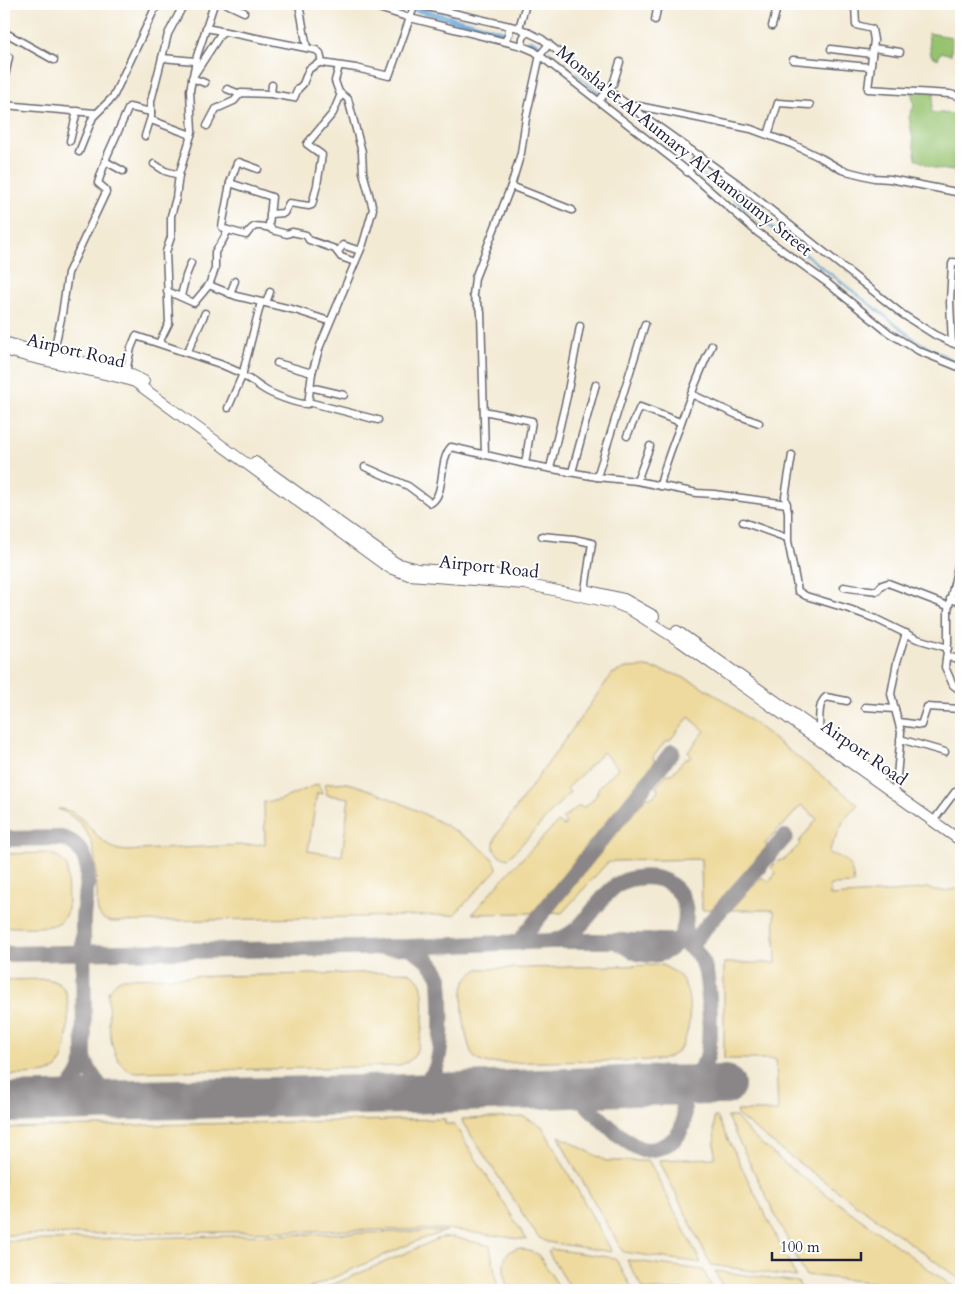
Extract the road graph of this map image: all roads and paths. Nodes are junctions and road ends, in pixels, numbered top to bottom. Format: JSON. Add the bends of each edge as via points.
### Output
{"nodes":[{"id":1,"x":156,"y":4,"type":"edge"},
{"id":2,"x":184,"y":4,"type":"edge"},
{"id":3,"x":214,"y":4,"type":"edge"},
{"id":4,"x":227,"y":4,"type":"edge"},
{"id":5,"x":299,"y":4,"type":"edge"},
{"id":6,"x":366,"y":4,"type":"edge"},
{"id":7,"x":415,"y":4,"type":"edge"},
{"id":8,"x":526,"y":4,"type":"edge"},
{"id":9,"x":658,"y":4,"type":"edge"},
{"id":10,"x":778,"y":4,"type":"edge"},
{"id":11,"x":856,"y":4,"type":"edge"},
{"id":12,"x":244,"y":12,"type":"dead end"},
{"id":13,"x":410,"y":18,"type":"junction"},
{"id":14,"x":655,"y":20,"type":"dead end"},
{"id":15,"x":509,"y":26,"type":"junction"},
{"id":16,"x":772,"y":26,"type":"dead end"},
{"id":17,"x":206,"y":28,"type":"junction"},
{"id":18,"x":519,"y":28,"type":"junction"},
{"id":19,"x":527,"y":31,"type":"junction"},
{"id":20,"x":4,"y":32,"type":"edge"},
{"id":21,"x":222,"y":32,"type":"junction"},
{"id":22,"x":505,"y":42,"type":"junction"},
{"id":23,"x":549,"y":44,"type":"junction"},
{"id":24,"x":522,"y":46,"type":"junction"},
{"id":25,"x":308,"y":48,"type":"junction"},
{"id":26,"x":831,"y":49,"type":"dead end"},
{"id":27,"x":872,"y":51,"type":"junction"},
{"id":28,"x":900,"y":52,"type":"dead end"},
{"id":29,"x":540,"y":55,"type":"junction"},
{"id":30,"x":9,"y":57,"type":"dead end"},
{"id":31,"x":162,"y":58,"type":"junction"},
{"id":32,"x":54,"y":60,"type":"dead end"},
{"id":33,"x":794,"y":60,"type":"dead end"},
{"id":34,"x":196,"y":61,"type":"junction"},
{"id":35,"x":322,"y":62,"type":"junction"},
{"id":36,"x":620,"y":62,"type":"dead end"},
{"id":37,"x":339,"y":66,"type":"junction"},
{"id":38,"x":870,"y":67,"type":"junction"},
{"id":39,"x":192,"y":78,"type":"junction"},
{"id":40,"x":4,"y":81,"type":"edge"},
{"id":41,"x":205,"y":83,"type":"dead end"},
{"id":42,"x":272,"y":85,"type":"dead end"},
{"id":43,"x":228,"y":89,"type":"dead end"},
{"id":44,"x":607,"y":90,"type":"junction"},
{"id":45,"x":240,"y":94,"type":"junction"},
{"id":46,"x":271,"y":94,"type":"junction"},
{"id":47,"x":341,"y":94,"type":"junction"},
{"id":48,"x":961,"y":97,"type":"edge"},
{"id":49,"x":599,"y":101,"type":"junction"},
{"id":50,"x":626,"y":103,"type":"junction"},
{"id":51,"x":4,"y":105,"type":"edge"},
{"id":52,"x":810,"y":105,"type":"dead end"},
{"id":53,"x":78,"y":110,"type":"junction"},
{"id":54,"x":151,"y":112,"type":"junction"},
{"id":55,"x":95,"y":113,"type":"junction"},
{"id":56,"x":150,"y":120,"type":"junction"},
{"id":57,"x":207,"y":126,"type":"dead end"},
{"id":58,"x":191,"y":135,"type":"junction"},
{"id":59,"x":768,"y":135,"type":"junction"},
{"id":60,"x":144,"y":136,"type":"dead end"},
{"id":61,"x":70,"y":142,"type":"dead end"},
{"id":62,"x":79,"y":152,"type":"dead end"},
{"id":63,"x":700,"y":155,"type":"junction"},
{"id":64,"x":105,"y":161,"type":"junction"},
{"id":65,"x":154,"y":164,"type":"dead end"},
{"id":66,"x":258,"y":169,"type":"dead end"},
{"id":67,"x":123,"y":171,"type":"dead end"},
{"id":68,"x":687,"y":172,"type":"junction"},
{"id":69,"x":179,"y":175,"type":"junction"},
{"id":70,"x":230,"y":183,"type":"junction"},
{"id":71,"x":511,"y":186,"type":"junction"},
{"id":72,"x":961,"y":193,"type":"edge"},
{"id":73,"x":572,"y":210,"type":"dead end"},
{"id":74,"x":270,"y":214,"type":"junction"},
{"id":75,"x":270,"y":228,"type":"junction"},
{"id":76,"x":228,"y":230,"type":"junction"},
{"id":77,"x":338,"y":252,"type":"junction"},
{"id":78,"x":360,"y":252,"type":"junction"},
{"id":79,"x":355,"y":262,"type":"junction"},
{"id":80,"x":191,"y":263,"type":"dead end"},
{"id":81,"x":961,"y":263,"type":"edge"},
{"id":82,"x":235,"y":281,"type":"dead end"},
{"id":83,"x":209,"y":285,"type":"junction"},
{"id":84,"x":167,"y":291,"type":"junction"},
{"id":85,"x":270,"y":292,"type":"dead end"},
{"id":86,"x":230,"y":294,"type":"junction"},
{"id":87,"x":181,"y":296,"type":"junction"},
{"id":88,"x":297,"y":302,"type":"dead end"},
{"id":89,"x":264,"y":303,"type":"junction"},
{"id":90,"x":295,"y":310,"type":"junction"},
{"id":91,"x":205,"y":313,"type":"dead end"},
{"id":92,"x":330,"y":321,"type":"junction"},
{"id":93,"x":645,"y":324,"type":"dead end"},
{"id":94,"x":580,"y":326,"type":"dead end"},
{"id":95,"x":4,"y":342,"type":"edge"},
{"id":96,"x":952,"y":343,"type":"junction"},
{"id":97,"x":160,"y":344,"type":"junction"},
{"id":98,"x":712,"y":345,"type":"dead end"},
{"id":99,"x":961,"y":347,"type":"edge"},
{"id":100,"x":4,"y":350,"type":"edge"},
{"id":101,"x":187,"y":353,"type":"junction"},
{"id":102,"x":52,"y":355,"type":"junction"},
{"id":103,"x":277,"y":363,"type":"dead end"},
{"id":104,"x":961,"y":368,"type":"edge"},
{"id":105,"x":108,"y":371,"type":"junction"},
{"id":106,"x":126,"y":372,"type":"junction"},
{"id":107,"x":312,"y":373,"type":"junction"},
{"id":108,"x":242,"y":375,"type":"junction"},
{"id":109,"x":596,"y":384,"type":"dead end"},
{"id":110,"x":310,"y":387,"type":"junction"},
{"id":111,"x":690,"y":394,"type":"junction"},
{"id":112,"x":344,"y":395,"type":"dead end"},
{"id":113,"x":308,"y":402,"type":"junction"},
{"id":114,"x":228,"y":408,"type":"dead end"},
{"id":115,"x":484,"y":411,"type":"junction"},
{"id":116,"x":378,"y":420,"type":"dead end"},
{"id":117,"x":680,"y":422,"type":"junction"},
{"id":118,"x":759,"y":423,"type":"dead end"},
{"id":119,"x":627,"y":436,"type":"dead end"},
{"id":120,"x":650,"y":446,"type":"dead end"},
{"id":121,"x":792,"y":454,"type":"dead end"},
{"id":122,"x":485,"y":455,"type":"junction"},
{"id":123,"x":525,"y":464,"type":"junction"},
{"id":124,"x":365,"y":467,"type":"dead end"},
{"id":125,"x":550,"y":468,"type":"junction"},
{"id":126,"x":572,"y":472,"type":"junction"},
{"id":127,"x":597,"y":477,"type":"junction"},
{"id":128,"x":637,"y":481,"type":"junction"},
{"id":129,"x":660,"y":486,"type":"junction"},
{"id":130,"x":787,"y":504,"type":"junction"},
{"id":131,"x":743,"y":522,"type":"dead end"},
{"id":132,"x":542,"y":536,"type":"dead end"},
{"id":133,"x":787,"y":538,"type":"junction"},
{"id":134,"x":961,"y":553,"type":"edge"},
{"id":135,"x":844,"y":586,"type":"dead end"},
{"id":136,"x":585,"y":590,"type":"junction"},
{"id":137,"x":949,"y":602,"type":"junction"},
{"id":138,"x":961,"y":602,"type":"edge"},
{"id":139,"x":906,"y":633,"type":"junction"},
{"id":140,"x":948,"y":648,"type":"junction"},
{"id":141,"x":947,"y":656,"type":"junction"},
{"id":142,"x":961,"y":660,"type":"edge"},
{"id":143,"x":961,"y":691,"type":"edge"},
{"id":144,"x":847,"y":701,"type":"dead end"},
{"id":145,"x":864,"y":707,"type":"dead end"},
{"id":146,"x":895,"y":709,"type":"junction"},
{"id":147,"x":961,"y":710,"type":"edge"},
{"id":148,"x":899,"y":722,"type":"junction"},
{"id":149,"x":819,"y":732,"type":"junction"},
{"id":150,"x":900,"y":739,"type":"junction"},
{"id":151,"x":841,"y":752,"type":"junction"},
{"id":152,"x":945,"y":752,"type":"dead end"},
{"id":153,"x":896,"y":787,"type":"junction"},
{"id":154,"x":961,"y":793,"type":"edge"},
{"id":155,"x":937,"y":816,"type":"junction"},
{"id":156,"x":961,"y":833,"type":"edge"},
{"id":157,"x":961,"y":841,"type":"edge"}],
"edges":[{"from":1,"to":55,"type":"street","via":[[113,97]]},
{"from":2,"to":31,"type":"street","via":[[170,30]]},
{"from":3,"to":17,"type":"street"},
{"from":4,"to":12,"type":"street"},
{"from":5,"to":25,"type":"street"},
{"from":6,"to":13,"type":"street","name":"Monsha'et Al Aumary Al Aamoumy Street"},
{"from":7,"to":13,"type":"street"},
{"from":7,"to":15,"type":"street","name":"Monsha'et Al Aumary Al Aamoumy Street"},
{"from":8,"to":18,"type":"street"},
{"from":9,"to":14,"type":"street"},
{"from":10,"to":16,"type":"street"},
{"from":11,"to":27,"type":"street","via":[[856,25],[873,31]]},
{"from":13,"to":22,"type":"street","name":"Monsha'et Al Aumary Al Aamoumy Street"},
{"from":13,"to":37,"type":"street","via":[[390,75]]},
{"from":15,"to":18,"type":"street","name":"Monsha'et Al Aumary Al Aamoumy Street"},
{"from":15,"to":22,"type":"street"},
{"from":17,"to":21,"type":"street"},
{"from":17,"to":34,"type":"street"},
{"from":18,"to":19,"type":"street","name":"Monsha'et Al Aumary Al Aamoumy Street"},
{"from":19,"to":23,"type":"street","name":"Monsha'et Al Aumary Al Aamoumy Street"},
{"from":19,"to":24,"type":"street"},
{"from":20,"to":32,"type":"street"},
{"from":21,"to":25,"type":"street"},
{"from":21,"to":39,"type":"street"},
{"from":22,"to":24,"type":"street","name":"Monsha'et Al Aumary Al Aamoumy Street"},
{"from":23,"to":29,"type":"street"},
{"from":23,"to":44,"type":"street","name":"Monsha'et Al Aumary Al Aamoumy Street"},
{"from":24,"to":29,"type":"street","name":"Monsha'et Al Aumary Al Aamoumy Street"},
{"from":25,"to":35,"type":"street","via":[[319,52]]},
{"from":26,"to":27,"type":"street"},
{"from":27,"to":28,"type":"street"},
{"from":27,"to":38,"type":"street"},
{"from":29,"to":49,"type":"street","name":"Monsha'et Al Aumary Al Aamoumy Street"},
{"from":29,"to":71,"type":"street","via":[[521,153]]},
{"from":30,"to":40,"type":"street"},
{"from":31,"to":34,"type":"street"},
{"from":31,"to":54,"type":"street"},
{"from":33,"to":38,"type":"street"},
{"from":34,"to":39,"type":"street"},
{"from":35,"to":37,"type":"street"},
{"from":35,"to":46,"type":"street","via":[[309,69],[294,98]]},
{"from":36,"to":44,"type":"street","via":[[615,80]]},
{"from":37,"to":47,"type":"street","via":[[335,80]]},
{"from":38,"to":48,"type":"street","via":[[868,89]]},
{"from":39,"to":41,"type":"street"},
{"from":39,"to":58,"type":"street","via":[[189,99]]},
{"from":42,"to":46,"type":"street"},
{"from":43,"to":45,"type":"street"},
{"from":44,"to":49,"type":"street"},
{"from":44,"to":50,"type":"street","name":"Monsha'et Al Aumary Al Aamoumy Street"},
{"from":45,"to":46,"type":"street"},
{"from":45,"to":57,"type":"street","via":[[234,101],[216,109]]},
{"from":47,"to":74,"type":"street","via":[[333,113],[306,144],[322,155],[312,205],[289,202],[284,213]]},
{"from":47,"to":78,"type":"street","via":[[348,99],[373,207]]},
{"from":49,"to":68,"type":"street","name":"Monsha'et Al Aumary Al Aamoumy Street"},
{"from":50,"to":59,"type":"street","via":[[743,126]]},
{"from":50,"to":63,"type":"street","name":"Monsha'et Al Aumary Al Aamoumy Street"},
{"from":51,"to":53,"type":"street"},
{"from":52,"to":59,"type":"street","via":[[778,103]]},
{"from":53,"to":55,"type":"street"},
{"from":53,"to":61,"type":"street"},
{"from":54,"to":56,"type":"street"},
{"from":54,"to":64,"type":"street","via":[[129,107]]},
{"from":55,"to":62,"type":"street"},
{"from":56,"to":58,"type":"street"},
{"from":56,"to":60,"type":"street"},
{"from":58,"to":69,"type":"street"},
{"from":59,"to":72,"type":"street","via":[[842,170]]},
{"from":63,"to":68,"type":"street"},
{"from":63,"to":96,"type":"street","name":"Monsha'et Al Aumary Al Aamoumy Street","via":[[902,314]]},
{"from":64,"to":67,"type":"street"},
{"from":64,"to":102,"type":"street","via":[[98,183],[106,192],[68,276]]},
{"from":65,"to":69,"type":"street"},
{"from":66,"to":70,"type":"street","via":[[237,163]]},
{"from":68,"to":104,"type":"street","name":"Monsha'et Al Aumary Al Aamoumy Street","via":[[757,232],[889,333],[919,351]]},
{"from":69,"to":84,"type":"street","via":[[171,216],[171,237],[165,255]]},
{"from":70,"to":74,"type":"street","via":[[272,197]]},
{"from":70,"to":76,"type":"street","via":[[222,225]]},
{"from":71,"to":73,"type":"street"},
{"from":71,"to":115,"type":"street","via":[[474,286],[473,295],[481,312]]},
{"from":74,"to":75,"type":"street"},
{"from":75,"to":76,"type":"street","via":[[255,226],[249,228],[246,235]]},
{"from":75,"to":77,"type":"street","via":[[287,234],[306,235],[309,240]]},
{"from":76,"to":83,"type":"street","via":[[215,252],[216,269]]},
{"from":77,"to":78,"type":"street","via":[[343,245]]},
{"from":77,"to":79,"type":"street","via":[[341,257]]},
{"from":78,"to":79,"type":"street"},
{"from":79,"to":92,"type":"street"},
{"from":80,"to":87,"type":"street"},
{"from":81,"to":96,"type":"street","via":[[952,264]]},
{"from":82,"to":86,"type":"street"},
{"from":83,"to":86,"type":"street"},
{"from":83,"to":87,"type":"street","via":[[195,303]]},
{"from":84,"to":87,"type":"street"},
{"from":84,"to":97,"type":"street","via":[[169,323]]},
{"from":85,"to":89,"type":"street"},
{"from":86,"to":89,"type":"street"},
{"from":88,"to":90,"type":"street"},
{"from":89,"to":90,"type":"street"},
{"from":89,"to":108,"type":"street"},
{"from":90,"to":92,"type":"street"},
{"from":91,"to":101,"type":"street"},
{"from":92,"to":107,"type":"street"},
{"from":93,"to":127,"type":"street"},
{"from":94,"to":125,"type":"street"},
{"from":95,"to":102,"type":"main road","name":"Airport Road"},
{"from":96,"to":99,"type":"street","name":"Monsha'et Al Aumary Al Aamoumy Street"},
{"from":97,"to":101,"type":"street"},
{"from":97,"to":106,"type":"street","via":[[135,336]]},
{"from":98,"to":111,"type":"street"},
{"from":100,"to":105,"type":"main road","name":"Airport Road"},
{"from":101,"to":108,"type":"street"},
{"from":102,"to":105,"type":"main road","name":"Airport Road"},
{"from":103,"to":107,"type":"street"},
{"from":105,"to":106,"type":"main road","name":"Airport Road"},
{"from":105,"to":151,"type":"main road","name":"Airport Road","via":[[140,386],[390,568],[409,575],[525,584],[622,605],[682,642]]},
{"from":106,"to":136,"type":"main road","name":"Airport Road","via":[[143,380],[396,563],[418,569],[516,576]]},
{"from":107,"to":110,"type":"street"},
{"from":108,"to":113,"type":"street","via":[[290,400],[306,405]]},
{"from":108,"to":114,"type":"street"},
{"from":109,"to":126,"type":"street"},
{"from":110,"to":112,"type":"street"},
{"from":110,"to":113,"type":"street"},
{"from":111,"to":117,"type":"street"},
{"from":111,"to":118,"type":"street"},
{"from":113,"to":116,"type":"street"},
{"from":115,"to":122,"type":"street"},
{"from":115,"to":123,"type":"street","via":[[532,421]]},
{"from":117,"to":119,"type":"street","via":[[640,407]]},
{"from":117,"to":129,"type":"street"},
{"from":120,"to":128,"type":"street"},
{"from":121,"to":130,"type":"street","via":[[785,493]]},
{"from":122,"to":123,"type":"street"},
{"from":122,"to":124,"type":"street","via":[[450,448],[438,492],[431,503],[408,486]]},
{"from":123,"to":125,"type":"street"},
{"from":125,"to":126,"type":"street"},
{"from":126,"to":127,"type":"street"},
{"from":127,"to":128,"type":"street"},
{"from":128,"to":129,"type":"street"},
{"from":129,"to":130,"type":"street"},
{"from":130,"to":133,"type":"street"},
{"from":131,"to":133,"type":"street"},
{"from":132,"to":136,"type":"street","via":[[592,543]]},
{"from":133,"to":139,"type":"street","via":[[797,586],[802,594],[852,610]]},
{"from":134,"to":137,"type":"street"},
{"from":135,"to":137,"type":"street","via":[[877,591],[888,583]]},
{"from":136,"to":149,"type":"main road","name":"Airport Road","via":[[616,596],[639,606]]},
{"from":137,"to":138,"type":"street"},
{"from":137,"to":140,"type":"street"},
{"from":139,"to":140,"type":"street","via":[[917,640]]},
{"from":139,"to":146,"type":"street","via":[[892,686]]},
{"from":140,"to":141,"type":"street"},
{"from":141,"to":142,"type":"street"},
{"from":141,"to":143,"type":"street","via":[[945,669],[953,685]]},
{"from":144,"to":149,"type":"street","via":[[824,699],[820,706]]},
{"from":145,"to":146,"type":"street"},
{"from":146,"to":148,"type":"street"},
{"from":147,"to":148,"type":"street","via":[[927,707],[921,725]]},
{"from":148,"to":150,"type":"street"},
{"from":149,"to":151,"type":"main road","name":"Airport Road"},
{"from":150,"to":152,"type":"street"},
{"from":150,"to":153,"type":"street"},
{"from":151,"to":153,"type":"main road","name":"Airport Road"},
{"from":151,"to":157,"type":"main road","name":"Airport Road"},
{"from":153,"to":155,"type":"main road","name":"Airport Road"},
{"from":154,"to":155,"type":"street","via":[[955,792]]},
{"from":155,"to":156,"type":"main road","name":"Airport Road"}]}
